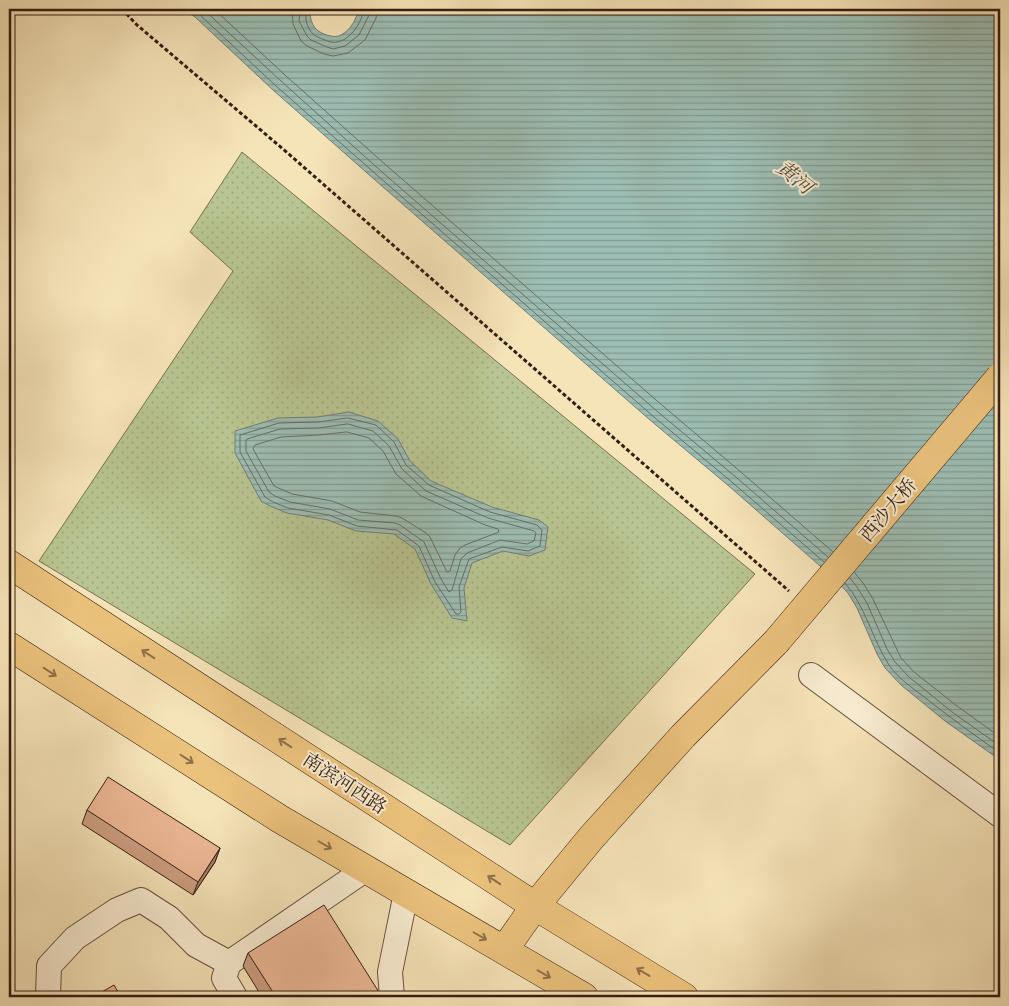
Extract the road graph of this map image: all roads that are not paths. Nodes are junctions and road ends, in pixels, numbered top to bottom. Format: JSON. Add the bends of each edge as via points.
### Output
{"nodes":[{"id":1,"x":1000,"y":377,"type":"edge"},
{"id":2,"x":9,"y":564,"type":"edge"},
{"id":3,"x":9,"y":646,"type":"edge"},
{"id":4,"x":811,"y":674,"type":"dead end"},
{"id":5,"x":1000,"y":815,"type":"edge"},
{"id":6,"x":366,"y":869,"type":"junction"},
{"id":7,"x":406,"y":893,"type":"junction"},
{"id":8,"x":535,"y":906,"type":"junction"},
{"id":9,"x":504,"y":950,"type":"junction"},
{"id":10,"x":228,"y":963,"type":"junction"},
{"id":11,"x":48,"y":997,"type":"edge"},
{"id":12,"x":235,"y":997,"type":"edge"},
{"id":13,"x":392,"y":997,"type":"edge"},
{"id":14,"x":584,"y":997,"type":"edge"},
{"id":15,"x":684,"y":997,"type":"edge"}],
"edges":[{"from":1,"to":8,"type":"highway","name":"西沙大桥","bridge":true,"via":[[776,642],[683,736]]},
{"from":8,"to":2,"type":"highway","name":"南滨河西路","one_way":true},
{"from":3,"to":6,"type":"highway","one_way":true,"via":[[280,819]]},
{"from":4,"to":5,"type":"street"},
{"from":6,"to":7,"type":"highway"},
{"from":6,"to":10,"type":"street"},
{"from":7,"to":9,"type":"highway","one_way":true},
{"from":7,"to":13,"type":"street","via":[[390,972]]},
{"from":8,"to":9,"type":"highway","name":"西沙大桥"},
{"from":15,"to":8,"type":"highway","name":"南滨河西路","one_way":true},
{"from":9,"to":14,"type":"highway","one_way":true},
{"from":10,"to":11,"type":"street","via":[[196,945],[169,918],[141,900],[117,910],[76,938],[49,966]]},
{"from":10,"to":12,"type":"street","via":[[224,978]]}]}
